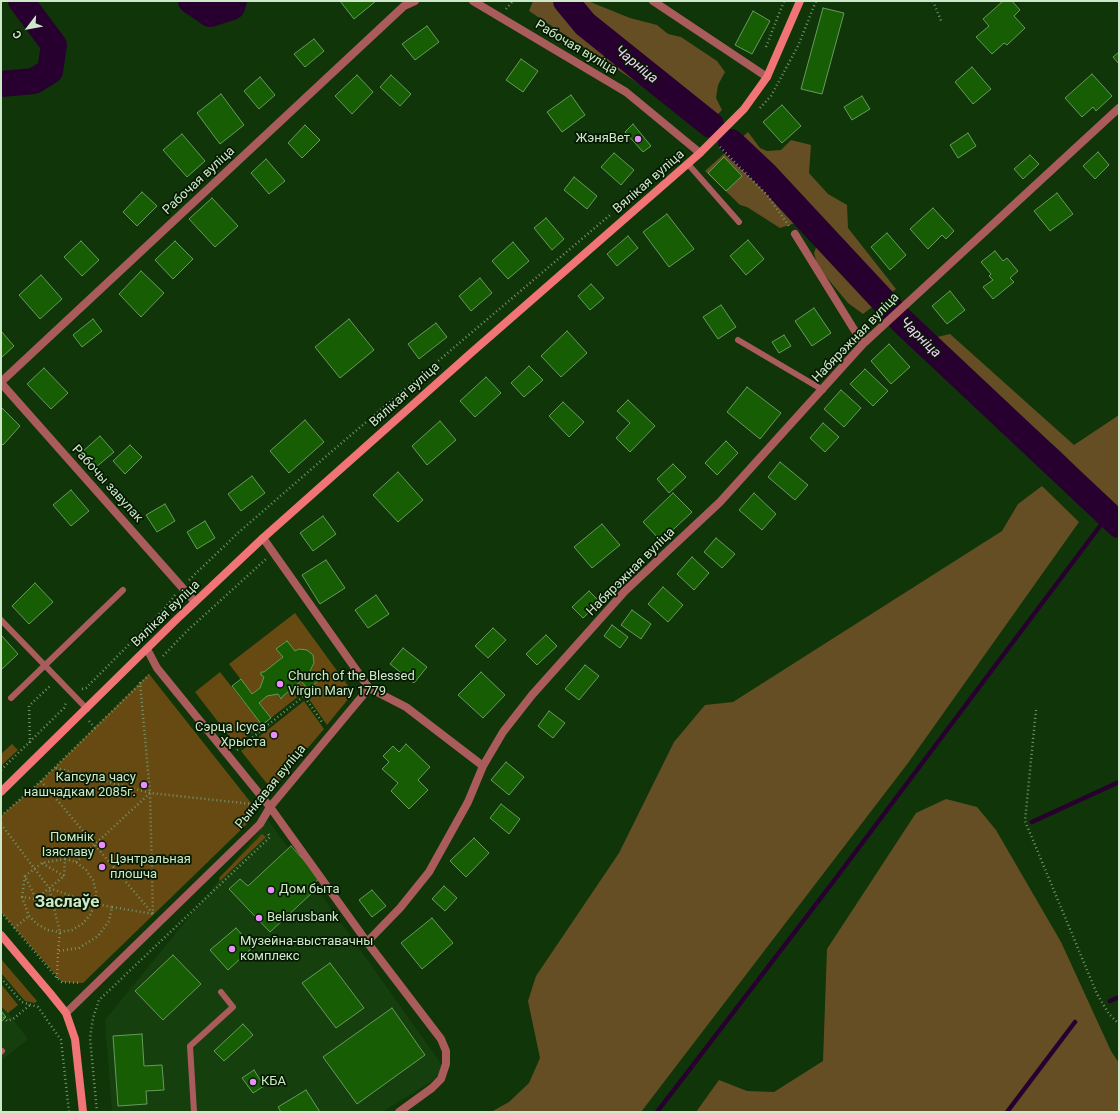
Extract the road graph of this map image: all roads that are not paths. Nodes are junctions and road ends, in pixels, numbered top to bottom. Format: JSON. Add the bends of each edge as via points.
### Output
{"nodes":[{"id":1,"x":416,"y":1,"type":"edge"},
{"id":2,"x":473,"y":1,"type":"edge"},
{"id":3,"x":653,"y":1,"type":"edge"},
{"id":4,"x":800,"y":1,"type":"edge"},
{"id":5,"x":767,"y":78,"type":"junction"},
{"id":6,"x":1119,"y":108,"type":"edge"},
{"id":7,"x":700,"y":153,"type":"junction"},
{"id":8,"x":688,"y":164,"type":"junction"},
{"id":9,"x":739,"y":222,"type":"dead end"},
{"id":10,"x":795,"y":234,"type":"road end"},
{"id":11,"x":738,"y":340,"type":"dead end"},
{"id":12,"x":863,"y":344,"type":"junction"},
{"id":13,"x":1,"y":382,"type":"edge"},
{"id":14,"x":823,"y":390,"type":"junction"},
{"id":15,"x":263,"y":538,"type":"junction"},
{"id":16,"x":122,"y":590,"type":"dead end"},
{"id":17,"x":195,"y":602,"type":"junction"},
{"id":18,"x":1,"y":620,"type":"edge"},
{"id":19,"x":147,"y":649,"type":"junction"},
{"id":20,"x":45,"y":665,"type":"junction"},
{"id":21,"x":368,"y":688,"type":"junction"},
{"id":22,"x":11,"y":698,"type":"dead end"},
{"id":23,"x":87,"y":709,"type":"junction"},
{"id":24,"x":483,"y":766,"type":"junction"},
{"id":25,"x":1,"y":792,"type":"edge"},
{"id":26,"x":270,"y":807,"type":"junction"},
{"id":27,"x":1,"y":935,"type":"edge"},
{"id":28,"x":367,"y":942,"type":"junction"},
{"id":29,"x":221,"y":992,"type":"dead end"},
{"id":30,"x":66,"y":1013,"type":"junction"},
{"id":31,"x":83,"y":1112,"type":"edge"},
{"id":32,"x":194,"y":1112,"type":"edge"},
{"id":33,"x":399,"y":1112,"type":"edge"}],
"edges":[{"from":1,"to":13,"type":"street","name":"Рабочая вуліца","via":[[404,6]]},
{"from":2,"to":7,"type":"street","name":"Рабочая вуліца","via":[[626,92]]},
{"from":3,"to":5,"type":"street"},
{"from":4,"to":5,"type":"main road","name":"Вялікая вуліца"},
{"from":5,"to":7,"type":"main road","name":"Вялікая вуліца","via":[[744,109]]},
{"from":6,"to":12,"type":"street","name":"Набярэжная вуліца"},
{"from":7,"to":8,"type":"main road","name":"Вялікая вуліца"},
{"from":8,"to":9,"type":"lane"},
{"from":8,"to":15,"type":"main road","name":"Вялікая вуліца","via":[[471,352]]},
{"from":10,"to":12,"type":"street"},
{"from":11,"to":14,"type":"lane"},
{"from":12,"to":14,"type":"street","name":"Набярэжная вуліца"},
{"from":13,"to":17,"type":"street","name":"Рабочы завулак"},
{"from":14,"to":24,"type":"street","name":"Набярэжная вуліца","via":[[720,502],[625,591],[532,696],[503,732]]},
{"from":15,"to":17,"type":"main road","name":"Вялікая вуліца"},
{"from":15,"to":21,"type":"street"},
{"from":16,"to":20,"type":"lane"},
{"from":17,"to":19,"type":"main road","name":"Вялікая вуліца"},
{"from":18,"to":20,"type":"lane"},
{"from":19,"to":23,"type":"main road","name":"Вялікая вуліца"},
{"from":19,"to":26,"type":"street","via":[[157,668]]},
{"from":20,"to":22,"type":"lane"},
{"from":20,"to":23,"type":"lane"},
{"from":21,"to":24,"type":"street","via":[[406,707]]},
{"from":21,"to":26,"type":"street","name":"Рынкавая вуліца"},
{"from":23,"to":25,"type":"main road","name":"Вялікая вуліца"},
{"from":24,"to":28,"type":"street","name":"Набярэжная вуліца","via":[[468,802],[429,872],[400,908]]},
{"from":26,"to":28,"type":"street"},
{"from":26,"to":30,"type":"street","name":"Рынкавая вуліца","via":[[260,824]]},
{"from":27,"to":30,"type":"main road"},
{"from":28,"to":33,"type":"street","via":[[441,1039],[446,1051],[446,1064],[441,1079]]},
{"from":29,"to":32,"type":"lane","via":[[233,1007],[190,1046]]},
{"from":30,"to":31,"type":"main road","via":[[75,1039]]}]}
